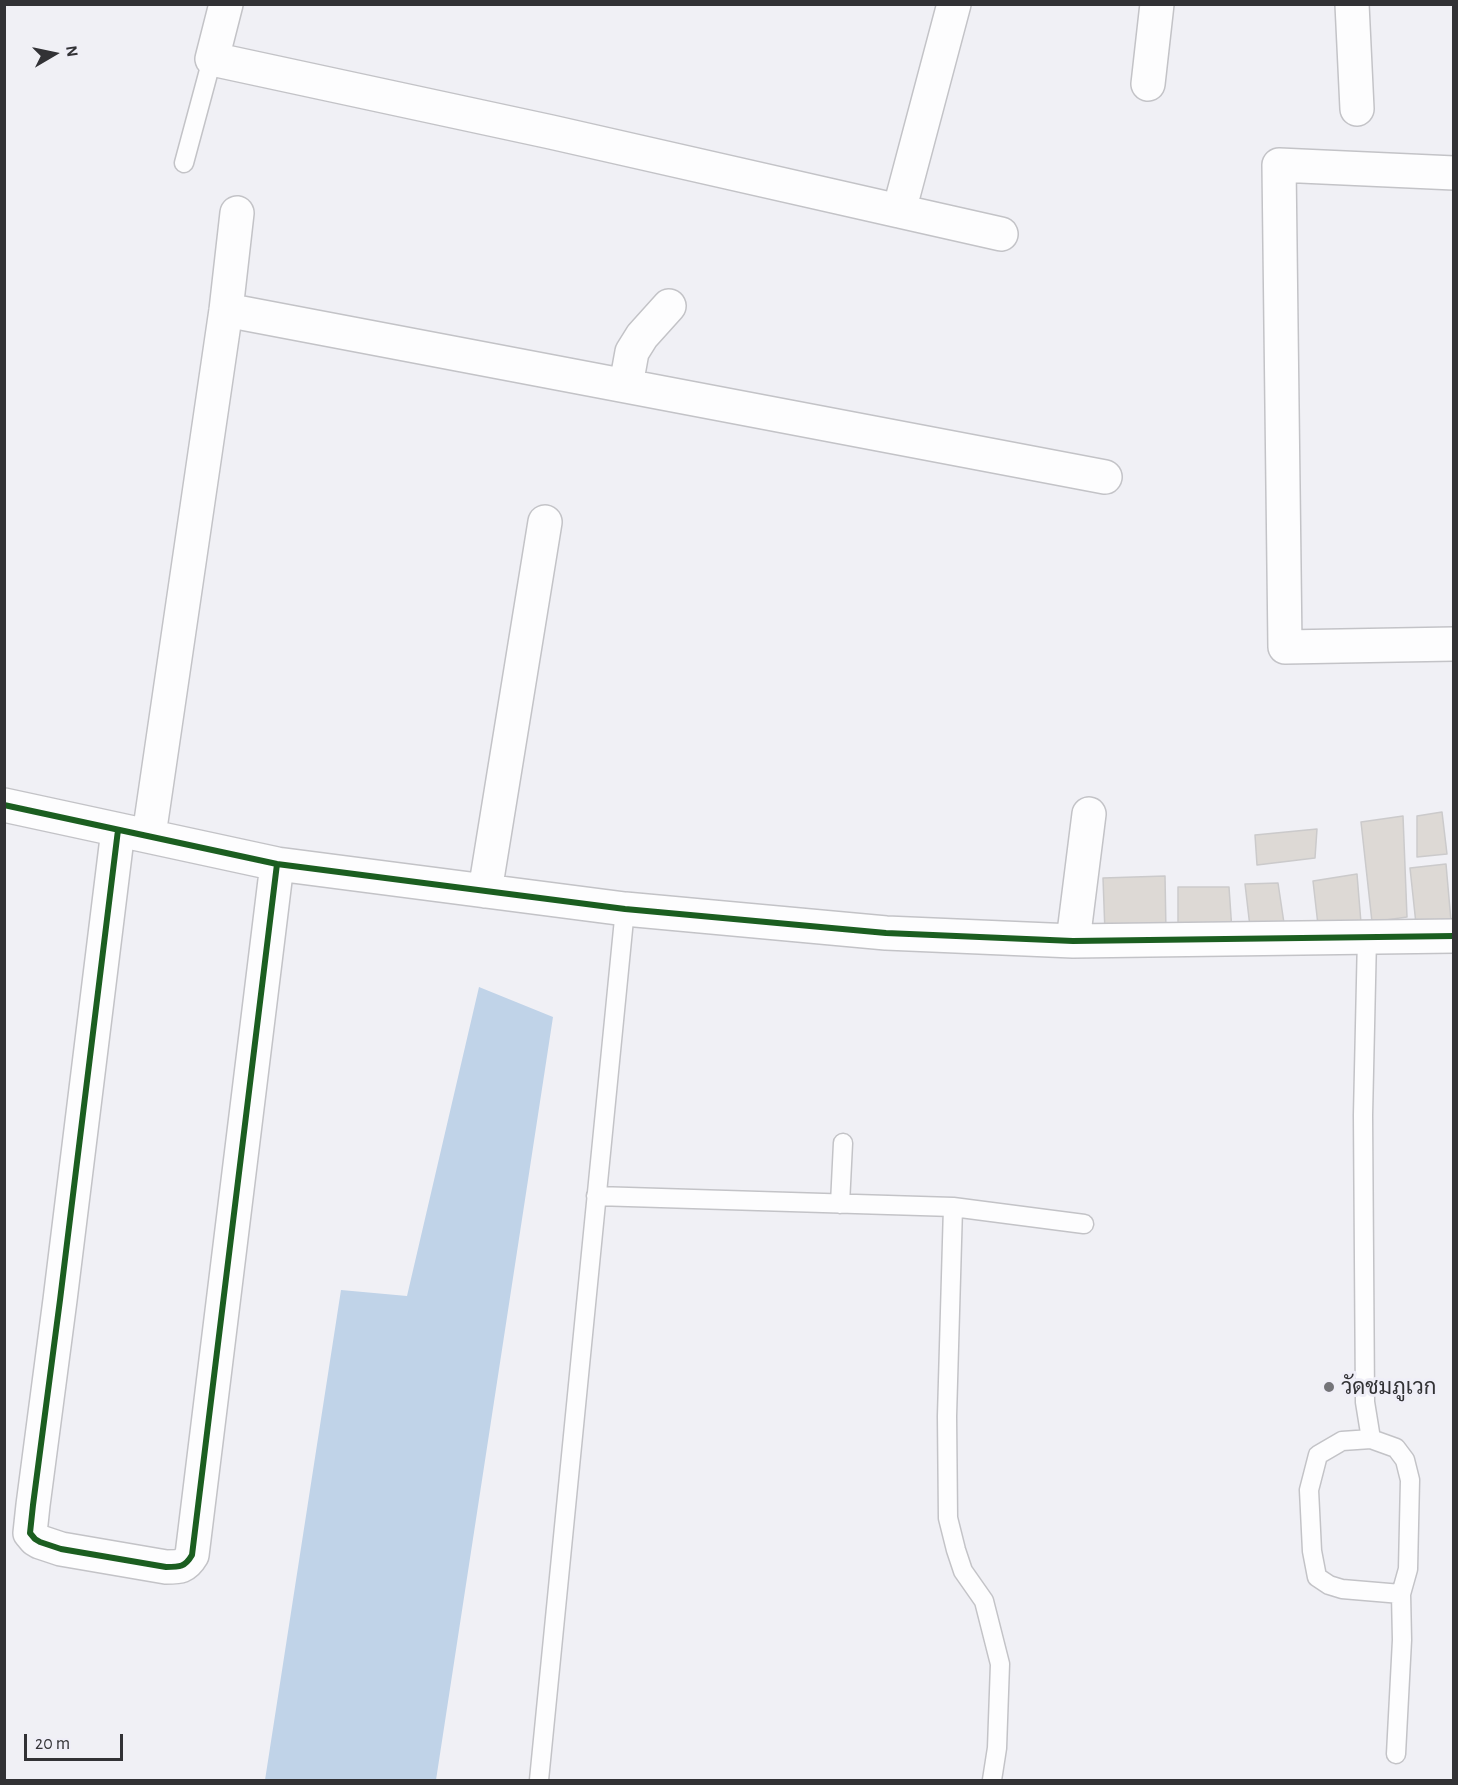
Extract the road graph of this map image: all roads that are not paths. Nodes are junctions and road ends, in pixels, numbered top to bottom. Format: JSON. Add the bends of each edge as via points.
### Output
{"nodes":[{"id":1,"x":226,"y":4,"type":"edge"},
{"id":2,"x":954,"y":4,"type":"edge"},
{"id":3,"x":1157,"y":4,"type":"edge"},
{"id":4,"x":1352,"y":4,"type":"edge"},
{"id":5,"x":212,"y":59,"type":"junction"},
{"id":6,"x":1148,"y":84,"type":"dead end"},
{"id":7,"x":1357,"y":109,"type":"dead end"},
{"id":8,"x":184,"y":164,"type":"dead end"},
{"id":9,"x":1454,"y":173,"type":"edge"},
{"id":10,"x":899,"y":211,"type":"junction"},
{"id":11,"x":237,"y":213,"type":"dead end"},
{"id":12,"x":1001,"y":234,"type":"dead end"},
{"id":13,"x":669,"y":306,"type":"dead end"},
{"id":14,"x":226,"y":310,"type":"junction"},
{"id":15,"x":626,"y":385,"type":"junction"},
{"id":16,"x":1106,"y":477,"type":"dead end"},
{"id":17,"x":545,"y":522,"type":"dead end"},
{"id":18,"x":1454,"y":644,"type":"edge"},
{"id":19,"x":4,"y":805,"type":"edge"},
{"id":20,"x":1089,"y":814,"type":"dead end"},
{"id":21,"x":133,"y":832,"type":"junction"},
{"id":22,"x":277,"y":864,"type":"junction"},
{"id":23,"x":485,"y":891,"type":"junction"},
{"id":24,"x":626,"y":909,"type":"junction"},
{"id":25,"x":1454,"y":936,"type":"edge"},
{"id":26,"x":1367,"y":937,"type":"junction"},
{"id":27,"x":1072,"y":941,"type":"junction"},
{"id":28,"x":843,"y":1143,"type":"dead end"},
{"id":29,"x":596,"y":1196,"type":"junction"},
{"id":30,"x":840,"y":1204,"type":"junction"},
{"id":31,"x":953,"y":1207,"type":"junction"},
{"id":32,"x":1084,"y":1224,"type":"dead end"},
{"id":33,"x":1371,"y":1439,"type":"junction"},
{"id":34,"x":1401,"y":1594,"type":"junction"},
{"id":35,"x":1396,"y":1754,"type":"dead end"},
{"id":36,"x":539,"y":1780,"type":"edge"},
{"id":37,"x":992,"y":1780,"type":"edge"}],
"edges":[{"from":1,"to":5,"type":"street"},
{"from":2,"to":10,"type":"street"},
{"from":3,"to":6,"type":"street"},
{"from":4,"to":7,"type":"street"},
{"from":5,"to":8,"type":"lane"},
{"from":5,"to":10,"type":"street"},
{"from":9,"to":18,"type":"street","via":[[1279,165],[1285,647]]},
{"from":10,"to":12,"type":"street"},
{"from":11,"to":14,"type":"street"},
{"from":13,"to":15,"type":"street","via":[[632,352]]},
{"from":14,"to":15,"type":"street"},
{"from":14,"to":21,"type":"street"},
{"from":15,"to":16,"type":"street"},
{"from":17,"to":23,"type":"street"},
{"from":19,"to":21,"type":"street"},
{"from":20,"to":27,"type":"street"},
{"from":21,"to":22,"type":"street"},
{"from":21,"to":22,"type":"street","via":[[60,1300],[30,1533],[34,1539],[61,1549],[166,1567],[187,1563],[192,1555]]},
{"from":22,"to":23,"type":"street"},
{"from":23,"to":24,"type":"street"},
{"from":24,"to":27,"type":"street","via":[[886,933]]},
{"from":24,"to":29,"type":"lane"},
{"from":25,"to":26,"type":"street"},
{"from":26,"to":27,"type":"street"},
{"from":26,"to":33,"type":"lane","via":[[1363,1115],[1365,1402]]},
{"from":28,"to":30,"type":"lane"},
{"from":29,"to":30,"type":"lane"},
{"from":29,"to":36,"type":"lane"},
{"from":30,"to":31,"type":"lane"},
{"from":31,"to":32,"type":"lane"},
{"from":31,"to":37,"type":"lane","via":[[948,1518],[963,1571],[984,1601],[1000,1664],[998,1748]]},
{"from":33,"to":34,"type":"lane","via":[[1396,1448],[1405,1460],[1410,1480],[1408,1569]]},
{"from":33,"to":34,"type":"lane","via":[[1342,1441],[1318,1455],[1309,1490],[1317,1577],[1342,1589]]},
{"from":34,"to":35,"type":"lane"}]}
